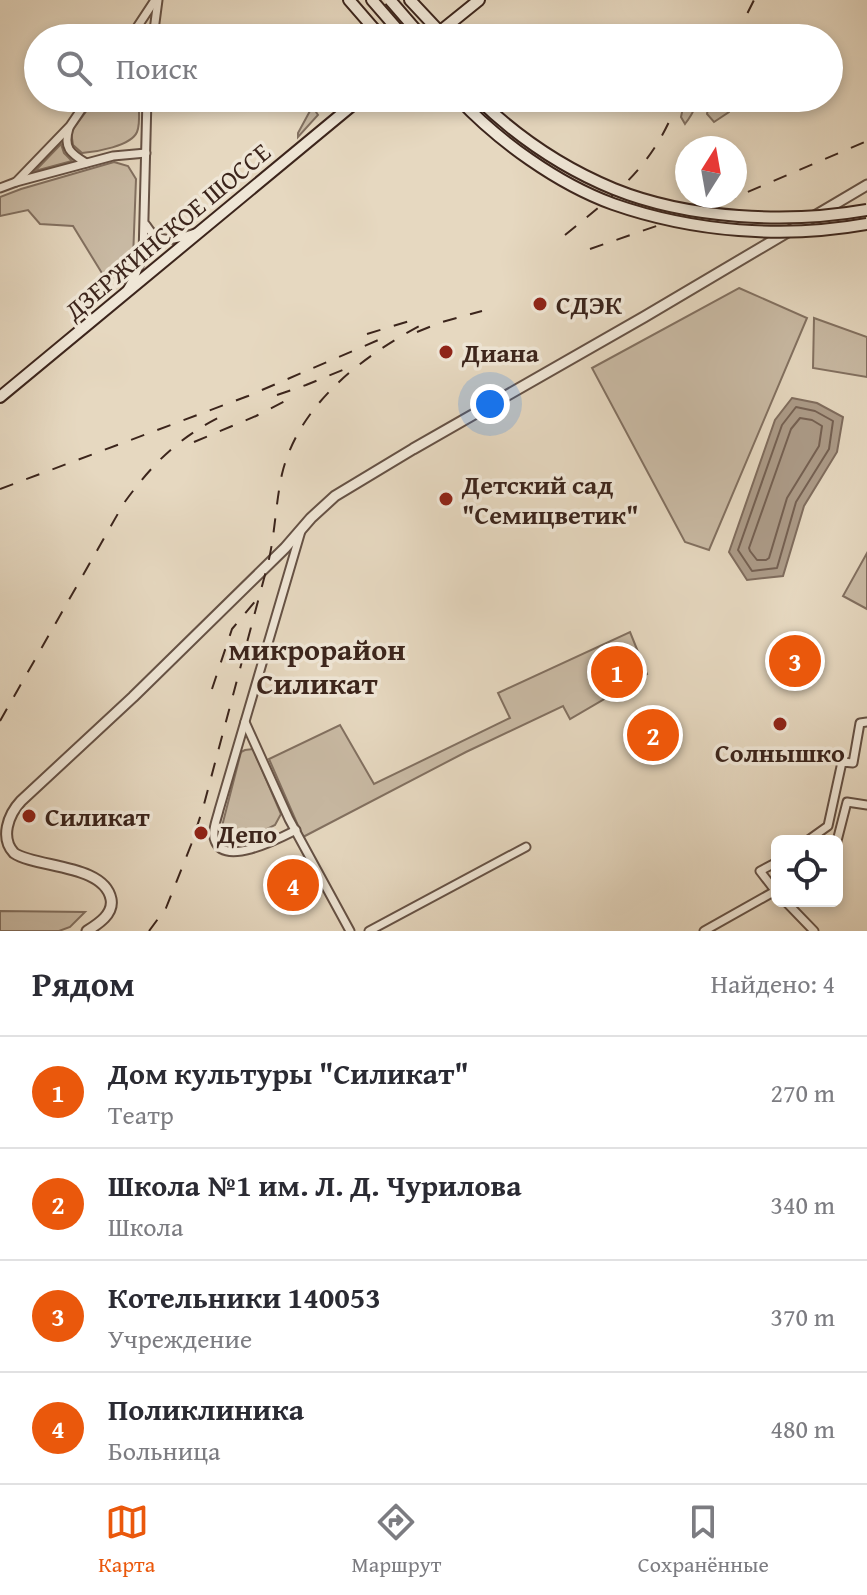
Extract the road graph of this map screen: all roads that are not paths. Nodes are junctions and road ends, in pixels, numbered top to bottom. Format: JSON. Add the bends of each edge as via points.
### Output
{"nodes":[{"id":1,"x":157,"y":0,"type":"edge"},
{"id":2,"x":349,"y":0,"type":"edge"},
{"id":3,"x":372,"y":0,"type":"edge"},
{"id":4,"x":390,"y":0,"type":"edge"},
{"id":5,"x":479,"y":0,"type":"edge"},
{"id":6,"x":412,"y":2,"type":"edge"},
{"id":7,"x":140,"y":24,"type":"edge"},
{"id":8,"x":154,"y":24,"type":"edge"},
{"id":9,"x":370,"y":24,"type":"edge"},
{"id":10,"x":393,"y":24,"type":"edge"},
{"id":11,"x":410,"y":24,"type":"edge"},
{"id":12,"x":424,"y":24,"type":"edge"},
{"id":13,"x":428,"y":24,"type":"edge"},
{"id":14,"x":450,"y":24,"type":"edge"},
{"id":15,"x":80,"y":112,"type":"edge"},
{"id":16,"x":147,"y":112,"type":"edge"},
{"id":17,"x":344,"y":112,"type":"edge"},
{"id":18,"x":473,"y":112,"type":"edge"},
{"id":19,"x":492,"y":112,"type":"edge"},
{"id":20,"x":70,"y":126,"type":"junction"},
{"id":21,"x":146,"y":153,"type":"junction"},
{"id":22,"x":86,"y":163,"type":"junction"},
{"id":23,"x":16,"y":182,"type":"junction"},
{"id":24,"x":867,"y":185,"type":"edge"},
{"id":25,"x":0,"y":188,"type":"edge"},
{"id":26,"x":867,"y":210,"type":"edge"},
{"id":27,"x":145,"y":223,"type":"junction"},
{"id":28,"x":867,"y":224,"type":"edge"},
{"id":29,"x":200,"y":231,"type":"junction"},
{"id":30,"x":118,"y":300,"type":"junction"},
{"id":31,"x":0,"y":397,"type":"edge"},
{"id":32,"x":301,"y":531,"type":"junction"},
{"id":33,"x":245,"y":722,"type":"junction"},
{"id":34,"x":867,"y":722,"type":"edge"},
{"id":35,"x":867,"y":805,"type":"edge"},
{"id":36,"x":296,"y":830,"type":"junction"},
{"id":37,"x":815,"y":835,"type":"edge"},
{"id":38,"x":839,"y":835,"type":"edge"},
{"id":39,"x":526,"y":847,"type":"dead end"},
{"id":40,"x":771,"y":865,"type":"edge"},
{"id":41,"x":771,"y":885,"type":"edge"},
{"id":42,"x":771,"y":895,"type":"edge"},
{"id":43,"x":791,"y":907,"type":"edge"},
{"id":44,"x":87,"y":931,"type":"edge"},
{"id":45,"x":350,"y":931,"type":"edge"},
{"id":46,"x":369,"y":931,"type":"edge"},
{"id":47,"x":704,"y":931,"type":"edge"},
{"id":48,"x":814,"y":931,"type":"edge"}],
"edges":[{"from":1,"to":7,"type":"street"},
{"from":1,"to":8,"type":"street"},
{"from":2,"to":9,"type":"main road"},
{"from":3,"to":10,"type":"main road"},
{"from":4,"to":11,"type":"main road","bridge":true},
{"from":5,"to":14,"type":"main road"},
{"from":6,"to":12,"type":"main road"},
{"from":6,"to":13,"type":"main road"},
{"from":15,"to":20,"type":"street"},
{"from":16,"to":21,"type":"street"},
{"from":17,"to":29,"type":"main road","name":"ДЗЕРЖИНСКОЕ ШОССЕ"},
{"from":18,"to":28,"type":"main road","bridge":true,"via":[[541,165],[589,193],[637,211],[695,224],[777,232]]},
{"from":19,"to":26,"type":"main road","bridge":true,"via":[[548,154],[595,181],[640,198],[777,218]]},
{"from":20,"to":22,"type":"street","via":[[68,147]]},
{"from":20,"to":23,"type":"street"},
{"from":21,"to":22,"type":"street"},
{"from":21,"to":27,"type":"street"},
{"from":22,"to":23,"type":"street"},
{"from":23,"to":25,"type":"street"},
{"from":24,"to":32,"type":"street","via":[[342,491]]},
{"from":27,"to":29,"type":"street","via":[[154,236],[167,240]]},
{"from":27,"to":30,"type":"street","via":[[143,256]]},
{"from":29,"to":30,"type":"main road","name":"ДЗЕРЖИНСКОЕ ШОССЕ"},
{"from":30,"to":31,"type":"main road","name":"ДЗЕРЖИНСКОЕ ШОССЕ"},
{"from":32,"to":33,"type":"street"},
{"from":32,"to":44,"type":"street","via":[[6,820],[3,837],[14,853],[76,871],[107,889],[109,912]]},
{"from":33,"to":36,"type":"street"},
{"from":33,"to":36,"type":"street","via":[[214,840],[222,849],[252,850]]},
{"from":34,"to":37,"type":"street","via":[[860,723],[853,763],[842,762],[828,826]]},
{"from":35,"to":38,"type":"street","via":[[847,802]]},
{"from":36,"to":45,"type":"street"},
{"from":39,"to":46,"type":"street"},
{"from":40,"to":41,"type":"street","via":[[760,871]]},
{"from":42,"to":47,"type":"street"},
{"from":43,"to":48,"type":"street"}]}
